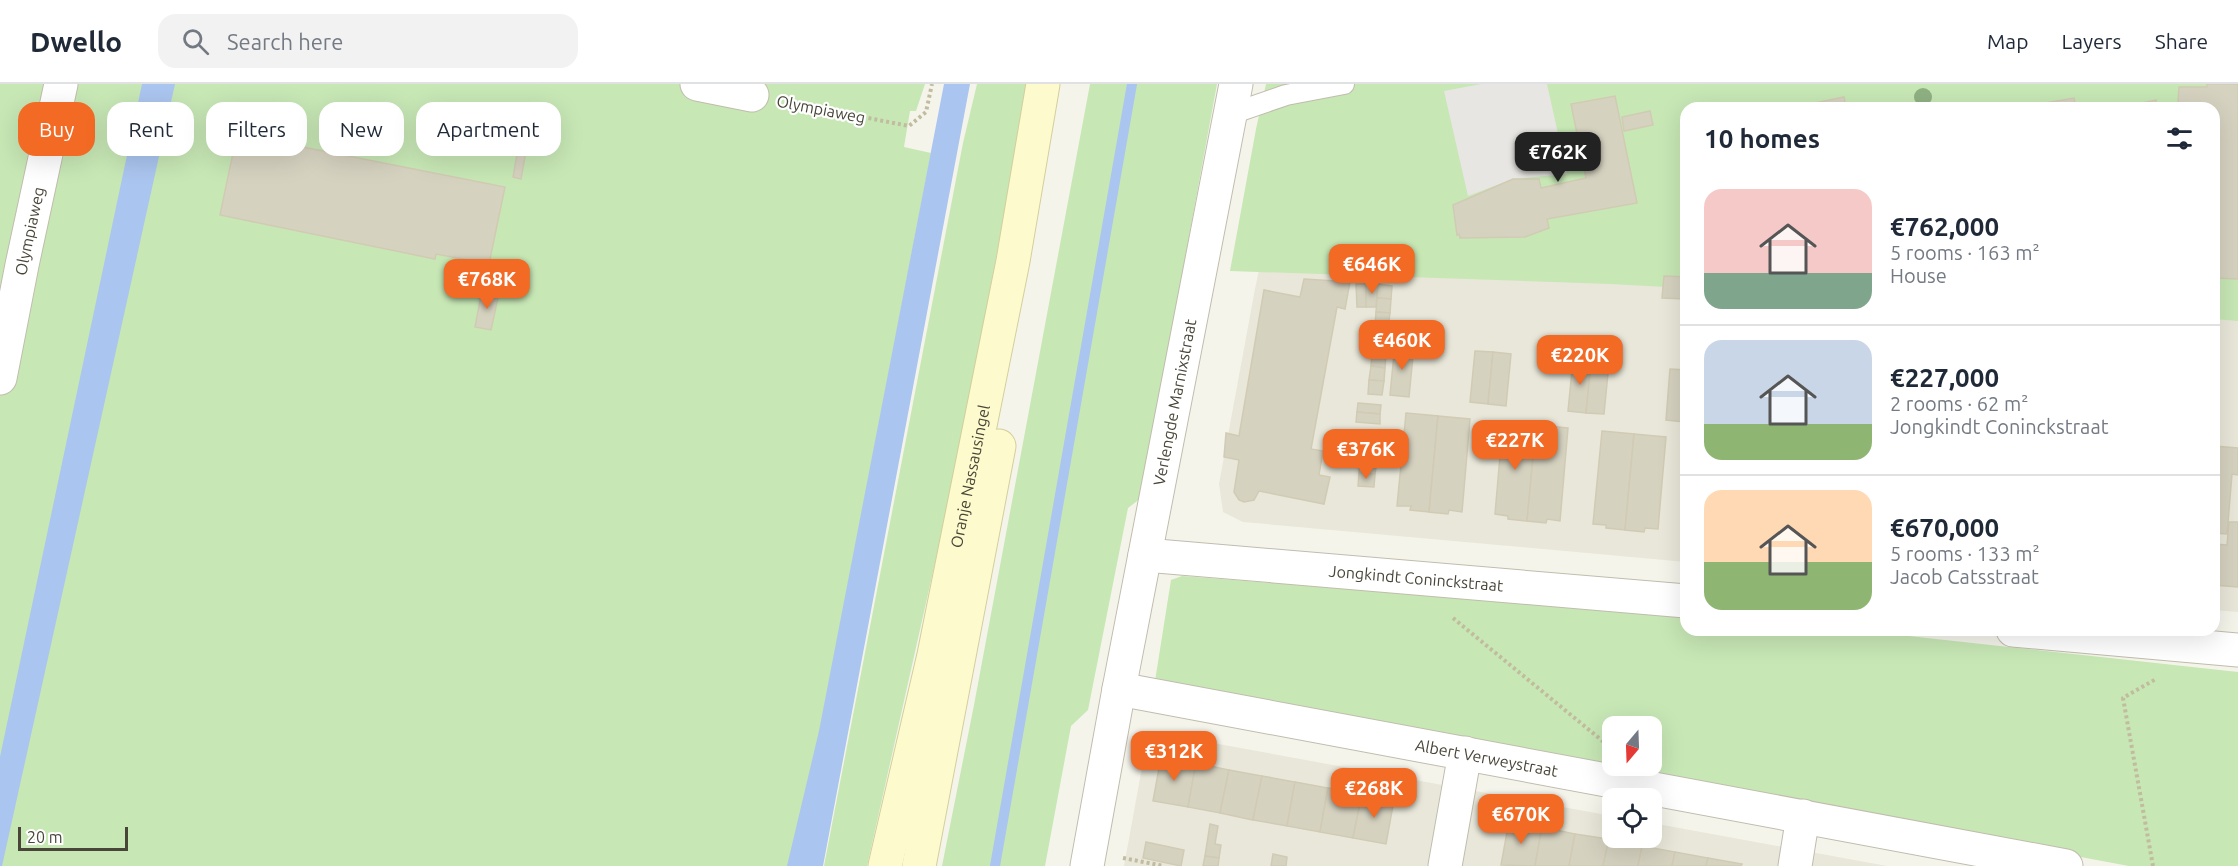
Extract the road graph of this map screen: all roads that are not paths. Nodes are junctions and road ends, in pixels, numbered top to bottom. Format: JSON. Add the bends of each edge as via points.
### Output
{"nodes":[{"id":1,"x":61,"y":84,"type":"edge"},
{"id":2,"x":697,"y":84,"type":"edge"},
{"id":3,"x":1043,"y":84,"type":"edge"},
{"id":4,"x":1066,"y":84,"type":"edge"},
{"id":5,"x":1344,"y":84,"type":"edge"},
{"id":6,"x":752,"y":95,"type":"road end"},
{"id":7,"x":1233,"y":99,"type":"edge"},
{"id":8,"x":0,"y":378,"type":"edge"},
{"id":9,"x":1145,"y":555,"type":"junction"},
{"id":10,"x":1680,"y":600,"type":"edge"},
{"id":11,"x":2080,"y":636,"type":"edge"},
{"id":12,"x":2238,"y":650,"type":"edge"},
{"id":13,"x":1119,"y":689,"type":"junction"},
{"id":14,"x":1465,"y":753,"type":"junction"},
{"id":15,"x":1803,"y":816,"type":"junction"},
{"id":16,"x":885,"y":866,"type":"edge"},
{"id":17,"x":919,"y":866,"type":"edge"},
{"id":18,"x":1087,"y":866,"type":"edge"},
{"id":19,"x":1445,"y":866,"type":"edge"},
{"id":20,"x":1795,"y":866,"type":"edge"},
{"id":21,"x":2066,"y":866,"type":"edge"}],
"edges":[{"from":1,"to":8,"type":"street","name":"Olympiaweg"},
{"from":2,"to":6,"type":"street"},
{"from":3,"to":16,"type":"main road","name":"Oranje Nassausingel","via":[[1013,261],[937,644]]},
{"from":4,"to":17,"type":"main road","name":"Oranje Nassausingel"},
{"from":5,"to":7,"type":"lane","name":"Verlengde Marnixstraat","via":[[1286,95]]},
{"from":7,"to":9,"type":"street","name":"Verlengde Marnixstraat"},
{"from":9,"to":10,"type":"street","name":"Jongkindt Coninckstraat"},
{"from":9,"to":13,"type":"street","name":"Verlengde Marnixstraat"},
{"from":11,"to":12,"type":"street"},
{"from":13,"to":14,"type":"street","name":"Albert Verweystraat"},
{"from":13,"to":18,"type":"street","name":"Verlengde Marnixstraat"},
{"from":14,"to":15,"type":"street","name":"Albert Verweystraat"},
{"from":14,"to":19,"type":"street"},
{"from":15,"to":20,"type":"street"},
{"from":15,"to":21,"type":"street","name":"Albert Verweystraat"}]}
